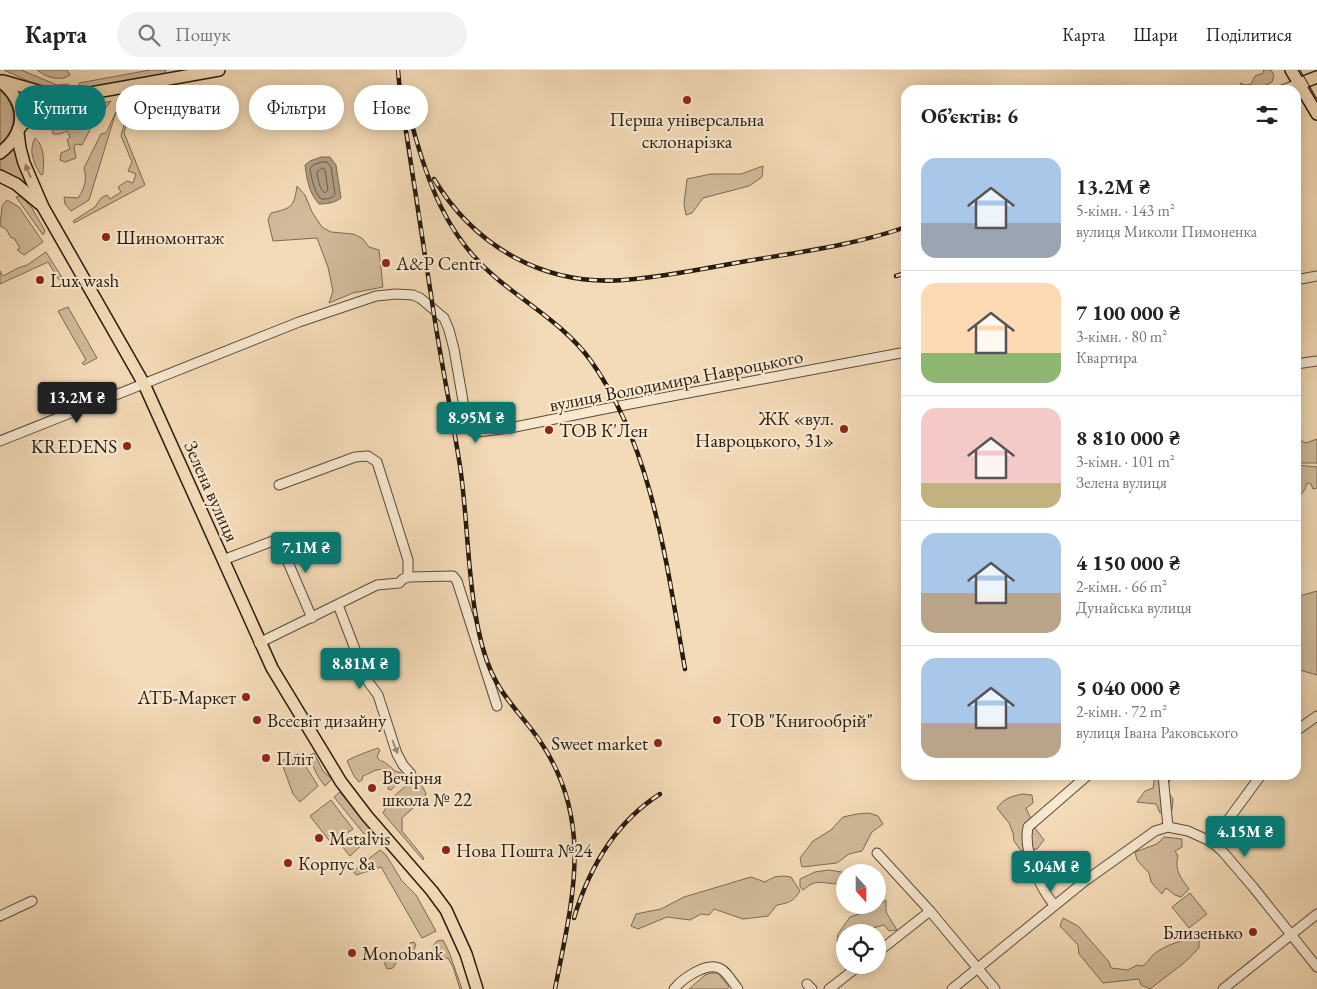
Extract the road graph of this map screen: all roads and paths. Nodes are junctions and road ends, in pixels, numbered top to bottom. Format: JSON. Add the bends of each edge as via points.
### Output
{"nodes":[{"id":1,"x":219,"y":70,"type":"edge"},
{"id":2,"x":1291,"y":70,"type":"edge"},
{"id":3,"x":1317,"y":77,"type":"edge"},
{"id":4,"x":0,"y":80,"type":"edge"},
{"id":5,"x":1299,"y":84,"type":"junction"},
{"id":6,"x":17,"y":85,"type":"edge"},
{"id":7,"x":1296,"y":85,"type":"edge"},
{"id":8,"x":1301,"y":87,"type":"edge"},
{"id":9,"x":106,"y":91,"type":"edge"},
{"id":10,"x":1317,"y":114,"type":"edge"},
{"id":11,"x":18,"y":131,"type":"junction"},
{"id":12,"x":0,"y":152,"type":"edge"},
{"id":13,"x":0,"y":176,"type":"edge"},
{"id":14,"x":43,"y":207,"type":"junction"},
{"id":15,"x":1317,"y":276,"type":"edge"},
{"id":16,"x":1301,"y":279,"type":"edge"},
{"id":17,"x":901,"y":353,"type":"edge"},
{"id":18,"x":1317,"y":361,"type":"edge"},
{"id":19,"x":1301,"y":363,"type":"edge"},
{"id":20,"x":144,"y":384,"type":"junction"},
{"id":21,"x":0,"y":441,"type":"edge"},
{"id":22,"x":279,"y":485,"type":"dead end"},
{"id":23,"x":223,"y":560,"type":"junction"},
{"id":24,"x":408,"y":577,"type":"junction"},
{"id":25,"x":338,"y":605,"type":"junction"},
{"id":26,"x":312,"y":618,"type":"junction"},
{"id":27,"x":259,"y":643,"type":"junction"},
{"id":28,"x":497,"y":706,"type":"dead end"},
{"id":29,"x":1317,"y":716,"type":"edge"},
{"id":30,"x":1301,"y":727,"type":"edge"},
{"id":31,"x":411,"y":774,"type":"dead end"},
{"id":32,"x":1082,"y":780,"type":"edge"},
{"id":33,"x":1164,"y":780,"type":"edge"},
{"id":34,"x":1256,"y":780,"type":"edge"},
{"id":35,"x":1168,"y":826,"type":"junction"},
{"id":36,"x":1212,"y":842,"type":"junction"},
{"id":37,"x":877,"y":853,"type":"dead end"},
{"id":38,"x":32,"y":901,"type":"dead end"},
{"id":39,"x":1054,"y":905,"type":"junction"},
{"id":40,"x":930,"y":911,"type":"junction"},
{"id":41,"x":1317,"y":914,"type":"edge"},
{"id":42,"x":0,"y":916,"type":"edge"},
{"id":43,"x":1291,"y":935,"type":"junction"},
{"id":44,"x":886,"y":946,"type":"edge"},
{"id":45,"x":1317,"y":967,"type":"edge"},
{"id":46,"x":978,"y":968,"type":"junction"},
{"id":47,"x":848,"y":974,"type":"edge"},
{"id":48,"x":476,"y":989,"type":"edge"},
{"id":49,"x":674,"y":989,"type":"edge"},
{"id":50,"x":738,"y":989,"type":"edge"},
{"id":51,"x":829,"y":989,"type":"edge"},
{"id":52,"x":952,"y":989,"type":"edge"},
{"id":53,"x":995,"y":989,"type":"edge"},
{"id":54,"x":1223,"y":989,"type":"edge"}],
"edges":[{"from":1,"to":9,"type":"main road"},
{"from":2,"to":5,"type":"main road"},
{"from":3,"to":5,"type":"main road"},
{"from":4,"to":6,"type":"main road"},
{"from":4,"to":11,"type":"main road","name":"Зелена вулиця","via":[[17,100],[21,114]]},
{"from":5,"to":7,"type":"street"},
{"from":8,"to":10,"type":"main road"},
{"from":11,"to":12,"type":"main road"},
{"from":14,"to":11,"type":"main road","name":"Зелена вулиця","one_way":true,"via":[[24,163]]},
{"from":13,"to":14,"type":"main road","name":"Зелена вулиця","via":[[16,184]]},
{"from":14,"to":20,"type":"main road","name":"Зелена вулиця"},
{"from":15,"to":16,"type":"street"},
{"from":17,"to":20,"type":"street","name":"вулиця Володимира Навроцького","via":[[478,432],[472,431],[467,424],[450,330],[444,318],[420,298],[396,294],[376,296],[299,322]]},
{"from":18,"to":19,"type":"street"},
{"from":20,"to":21,"type":"street","name":"вулиця Володимира Навроцького"},
{"from":20,"to":23,"type":"main road","name":"Зелена вулиця"},
{"from":22,"to":24,"type":"street","via":[[356,456],[368,456],[377,462],[408,560]]},
{"from":23,"to":26,"type":"street","via":[[278,539]]},
{"from":23,"to":27,"type":"main road","name":"Зелена вулиця"},
{"from":24,"to":25,"type":"street","via":[[399,583],[377,585]]},
{"from":24,"to":28,"type":"street","via":[[453,576],[457,581]]},
{"from":25,"to":26,"type":"street"},
{"from":25,"to":31,"type":"street","one_way":true,"via":[[368,680],[378,695],[397,754]]},
{"from":26,"to":27,"type":"street"},
{"from":27,"to":48,"type":"main road","name":"Зелена вулиця","via":[[279,682],[341,782],[446,910],[468,959]]},
{"from":29,"to":30,"type":"street"},
{"from":32,"to":39,"type":"street","via":[[1028,827],[1027,844],[1044,892]]},
{"from":33,"to":35,"type":"street"},
{"from":34,"to":36,"type":"street"},
{"from":35,"to":36,"type":"street"},
{"from":35,"to":39,"type":"street","via":[[1124,852]]},
{"from":36,"to":43,"type":"street","via":[[1240,871]]},
{"from":37,"to":40,"type":"street"},
{"from":38,"to":42,"type":"street"},
{"from":39,"to":46,"type":"street"},
{"from":40,"to":44,"type":"street"},
{"from":40,"to":46,"type":"street"},
{"from":41,"to":43,"type":"street"},
{"from":43,"to":45,"type":"street"},
{"from":43,"to":54,"type":"street"},
{"from":46,"to":52,"type":"street"},
{"from":46,"to":53,"type":"street"},
{"from":47,"to":51,"type":"street"},
{"from":49,"to":50,"type":"street","via":[[682,980],[708,967],[722,970]]}]}
